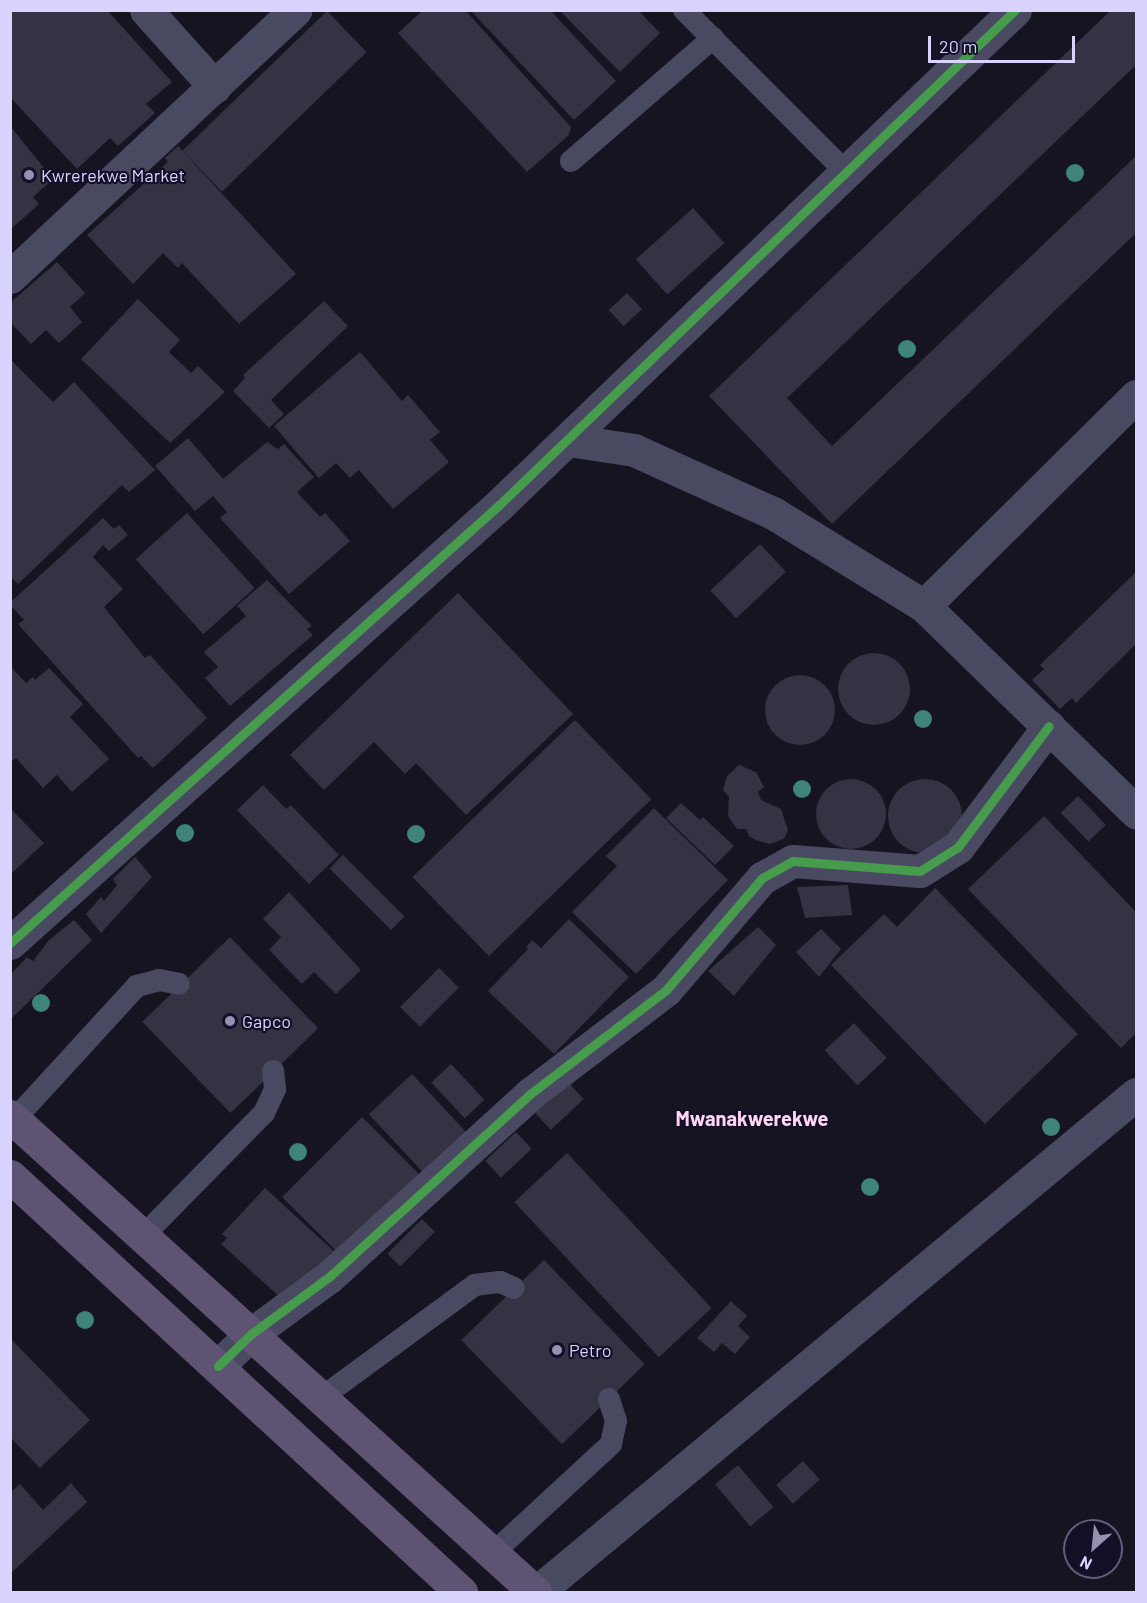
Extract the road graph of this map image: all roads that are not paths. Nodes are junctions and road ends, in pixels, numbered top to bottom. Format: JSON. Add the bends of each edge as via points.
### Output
{"nodes":[{"id":1,"x":146,"y":10,"type":"edge"},
{"id":2,"x":295,"y":10,"type":"edge"},
{"id":3,"x":684,"y":10,"type":"edge"},
{"id":4,"x":1015,"y":10,"type":"edge"},
{"id":5,"x":713,"y":38,"type":"junction"},
{"id":6,"x":215,"y":87,"type":"junction"},
{"id":7,"x":571,"y":160,"type":"dead end"},
{"id":8,"x":846,"y":171,"type":"junction"},
{"id":9,"x":10,"y":277,"type":"edge"},
{"id":10,"x":1137,"y":396,"type":"edge"},
{"id":11,"x":568,"y":440,"type":"junction"},
{"id":12,"x":924,"y":606,"type":"junction"},
{"id":13,"x":1049,"y":726,"type":"junction"},
{"id":14,"x":1137,"y":812,"type":"edge"},
{"id":15,"x":10,"y":943,"type":"edge"},
{"id":16,"x":179,"y":984,"type":"dead end"},
{"id":17,"x":273,"y":1071,"type":"dead end"},
{"id":18,"x":1137,"y":1094,"type":"edge"},
{"id":19,"x":13,"y":1118,"type":"edge"},
{"id":20,"x":10,"y":1176,"type":"edge"},
{"id":21,"x":144,"y":1235,"type":"junction"},
{"id":22,"x":514,"y":1288,"type":"dead end"},
{"id":23,"x":251,"y":1334,"type":"junction"},
{"id":24,"x":218,"y":1366,"type":"junction"},
{"id":25,"x":321,"y":1398,"type":"junction"},
{"id":26,"x":609,"y":1399,"type":"dead end"},
{"id":27,"x":492,"y":1554,"type":"junction"},
{"id":28,"x":461,"y":1593,"type":"edge"},
{"id":29,"x":536,"y":1593,"type":"edge"}],
"edges":[{"from":1,"to":6,"type":"street"},
{"from":2,"to":6,"type":"street"},
{"from":3,"to":5,"type":"lane"},
{"from":4,"to":8,"type":"street"},
{"from":5,"to":7,"type":"lane"},
{"from":5,"to":8,"type":"lane"},
{"from":6,"to":9,"type":"street"},
{"from":8,"to":11,"type":"street"},
{"from":10,"to":12,"type":"street"},
{"from":11,"to":12,"type":"street","via":[[634,450],[773,513]]},
{"from":11,"to":15,"type":"street"},
{"from":12,"to":13,"type":"street"},
{"from":13,"to":14,"type":"street"},
{"from":13,"to":23,"type":"street","via":[[958,847],[920,871],[793,861],[762,878],[666,990],[530,1094],[329,1277]]},
{"from":16,"to":19,"type":"lane","via":[[159,980],[137,986]]},
{"from":17,"to":21,"type":"lane","via":[[275,1089],[264,1113]]},
{"from":18,"to":29,"type":"street"},
{"from":19,"to":21,"type":"main road"},
{"from":20,"to":24,"type":"main road"},
{"from":21,"to":23,"type":"main road"},
{"from":22,"to":25,"type":"lane","via":[[500,1282],[475,1286]]},
{"from":23,"to":24,"type":"street"},
{"from":23,"to":25,"type":"main road"},
{"from":24,"to":28,"type":"main road"},
{"from":25,"to":27,"type":"main road"},
{"from":26,"to":27,"type":"lane","via":[[615,1421],[611,1444]]},
{"from":27,"to":29,"type":"main road"}]}
